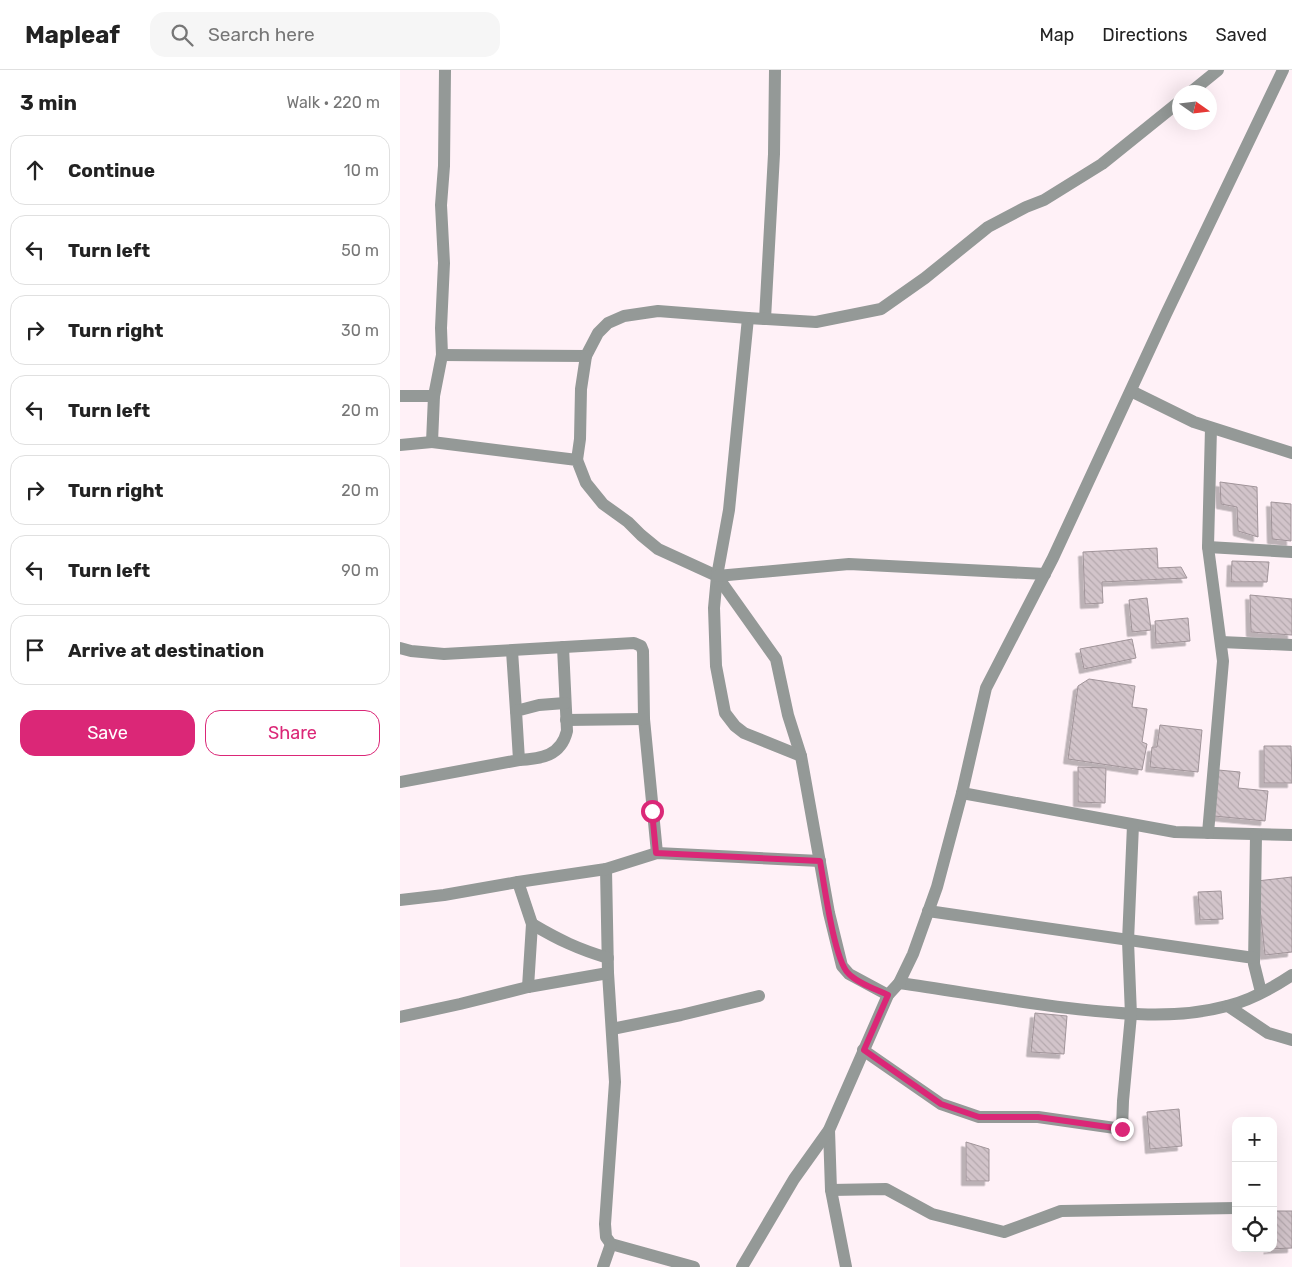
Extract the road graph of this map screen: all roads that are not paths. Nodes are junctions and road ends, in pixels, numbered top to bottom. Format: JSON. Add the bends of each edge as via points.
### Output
{"nodes":[{"id":1,"x":445,"y":70,"type":"edge"},
{"id":2,"x":775,"y":70,"type":"edge"},
{"id":3,"x":1218,"y":70,"type":"edge"},
{"id":4,"x":1284,"y":70,"type":"edge"},
{"id":5,"x":1200,"y":85,"type":"edge"},
{"id":6,"x":1172,"y":108,"type":"edge"},
{"id":7,"x":748,"y":318,"type":"junction"},
{"id":8,"x":765,"y":319,"type":"junction"},
{"id":9,"x":442,"y":355,"type":"junction"},
{"id":10,"x":586,"y":356,"type":"junction"},
{"id":11,"x":1131,"y":391,"type":"junction"},
{"id":12,"x":400,"y":396,"type":"edge"},
{"id":13,"x":434,"y":396,"type":"junction"},
{"id":14,"x":1210,"y":428,"type":"junction"},
{"id":15,"x":432,"y":442,"type":"junction"},
{"id":16,"x":400,"y":445,"type":"edge"},
{"id":17,"x":1292,"y":453,"type":"edge"},
{"id":18,"x":577,"y":460,"type":"junction"},
{"id":19,"x":1208,"y":547,"type":"junction"},
{"id":20,"x":1292,"y":552,"type":"edge"},
{"id":21,"x":1045,"y":574,"type":"junction"},
{"id":22,"x":717,"y":576,"type":"junction"},
{"id":23,"x":1221,"y":642,"type":"junction"},
{"id":24,"x":1292,"y":644,"type":"edge"},
{"id":25,"x":563,"y":647,"type":"junction"},
{"id":26,"x":400,"y":648,"type":"edge"},
{"id":27,"x":512,"y":651,"type":"junction"},
{"id":28,"x":565,"y":703,"type":"junction"},
{"id":29,"x":516,"y":712,"type":"junction"},
{"id":30,"x":644,"y":719,"type":"junction"},
{"id":31,"x":566,"y":720,"type":"junction"},
{"id":32,"x":801,"y":756,"type":"junction"},
{"id":33,"x":518,"y":760,"type":"junction"},
{"id":34,"x":400,"y":782,"type":"edge"},
{"id":35,"x":962,"y":793,"type":"junction"},
{"id":36,"x":1133,"y":824,"type":"junction"},
{"id":37,"x":1208,"y":833,"type":"junction"},
{"id":38,"x":1256,"y":835,"type":"junction"},
{"id":39,"x":1292,"y":835,"type":"edge"},
{"id":40,"x":656,"y":853,"type":"junction"},
{"id":41,"x":820,"y":861,"type":"junction"},
{"id":42,"x":606,"y":869,"type":"junction"},
{"id":43,"x":518,"y":882,"type":"junction"},
{"id":44,"x":400,"y":900,"type":"edge"},
{"id":45,"x":928,"y":911,"type":"junction"},
{"id":46,"x":532,"y":924,"type":"junction"},
{"id":47,"x":1128,"y":941,"type":"junction"},
{"id":48,"x":608,"y":958,"type":"junction"},
{"id":49,"x":1254,"y":958,"type":"junction"},
{"id":50,"x":608,"y":973,"type":"junction"},
{"id":51,"x":1292,"y":975,"type":"edge"},
{"id":52,"x":899,"y":983,"type":"junction"},
{"id":53,"x":528,"y":987,"type":"junction"},
{"id":54,"x":1261,"y":992,"type":"junction"},
{"id":55,"x":888,"y":995,"type":"junction"},
{"id":56,"x":759,"y":996,"type":"dead end"},
{"id":57,"x":1228,"y":1006,"type":"junction"},
{"id":58,"x":1131,"y":1015,"type":"junction"},
{"id":59,"x":400,"y":1017,"type":"edge"},
{"id":60,"x":612,"y":1029,"type":"junction"},
{"id":61,"x":1292,"y":1040,"type":"edge"},
{"id":62,"x":864,"y":1050,"type":"junction"},
{"id":63,"x":829,"y":1130,"type":"junction"},
{"id":64,"x":831,"y":1190,"type":"junction"},
{"id":65,"x":1232,"y":1208,"type":"edge"},
{"id":66,"x":611,"y":1244,"type":"junction"},
{"id":67,"x":602,"y":1267,"type":"edge"},
{"id":68,"x":694,"y":1267,"type":"edge"},
{"id":69,"x":742,"y":1267,"type":"edge"},
{"id":70,"x":846,"y":1267,"type":"edge"}],
"edges":[{"from":1,"to":9,"type":"street","via":[[441,205],[444,263]]},
{"from":2,"to":8,"type":"street"},
{"from":3,"to":5,"type":"street"},
{"from":4,"to":11,"type":"street"},
{"from":6,"to":8,"type":"street","via":[[1102,164],[1044,200],[988,227],[881,309],[816,322]]},
{"from":7,"to":8,"type":"street"},
{"from":7,"to":10,"type":"street","via":[[658,310],[624,316],[608,323],[598,333]]},
{"from":7,"to":22,"type":"street","via":[[728,510]]},
{"from":9,"to":10,"type":"street"},
{"from":9,"to":13,"type":"street"},
{"from":10,"to":18,"type":"street"},
{"from":11,"to":14,"type":"street"},
{"from":11,"to":21,"type":"street"},
{"from":12,"to":13,"type":"street"},
{"from":13,"to":15,"type":"street"},
{"from":14,"to":17,"type":"street"},
{"from":14,"to":19,"type":"street"},
{"from":15,"to":16,"type":"street"},
{"from":15,"to":18,"type":"street"},
{"from":18,"to":22,"type":"street","via":[[586,483],[603,504],[640,535],[658,549]]},
{"from":19,"to":20,"type":"street"},
{"from":19,"to":23,"type":"street"},
{"from":21,"to":22,"type":"street","via":[[849,564]]},
{"from":21,"to":35,"type":"street","via":[[986,688]]},
{"from":22,"to":32,"type":"street","via":[[776,659]]},
{"from":22,"to":32,"type":"street","via":[[714,608],[716,666],[725,713],[744,733]]},
{"from":23,"to":24,"type":"street"},
{"from":23,"to":37,"type":"street","via":[[1223,661]]},
{"from":25,"to":27,"type":"street"},
{"from":25,"to":28,"type":"street"},
{"from":25,"to":30,"type":"street","via":[[634,643],[641,646]]},
{"from":26,"to":27,"type":"street","via":[[444,654]]},
{"from":27,"to":29,"type":"street"},
{"from":28,"to":29,"type":"street","via":[[539,705]]},
{"from":28,"to":31,"type":"street"},
{"from":29,"to":33,"type":"street"},
{"from":30,"to":31,"type":"street"},
{"from":30,"to":40,"type":"street"},
{"from":31,"to":33,"type":"street","via":[[565,738],[557,750],[537,759]]},
{"from":32,"to":41,"type":"street"},
{"from":33,"to":34,"type":"street"},
{"from":35,"to":36,"type":"street"},
{"from":35,"to":45,"type":"street"},
{"from":36,"to":37,"type":"street","via":[[1175,832]]},
{"from":36,"to":47,"type":"street"},
{"from":37,"to":38,"type":"street"},
{"from":38,"to":39,"type":"street"},
{"from":38,"to":49,"type":"street"},
{"from":40,"to":41,"type":"street"},
{"from":40,"to":42,"type":"street"},
{"from":41,"to":55,"type":"street","via":[[842,966],[849,974]]},
{"from":42,"to":43,"type":"street"},
{"from":42,"to":48,"type":"street"},
{"from":43,"to":44,"type":"street"},
{"from":43,"to":46,"type":"street"},
{"from":45,"to":47,"type":"street"},
{"from":45,"to":52,"type":"street"},
{"from":46,"to":48,"type":"street","via":[[574,947]]},
{"from":46,"to":53,"type":"street"},
{"from":47,"to":49,"type":"street"},
{"from":47,"to":58,"type":"street"},
{"from":48,"to":50,"type":"street"},
{"from":49,"to":54,"type":"street"},
{"from":50,"to":53,"type":"street"},
{"from":50,"to":60,"type":"street"},
{"from":51,"to":54,"type":"street"},
{"from":52,"to":55,"type":"street"},
{"from":52,"to":58,"type":"street"},
{"from":53,"to":59,"type":"street"},
{"from":54,"to":57,"type":"street"},
{"from":55,"to":62,"type":"street"},
{"from":56,"to":60,"type":"street"},
{"from":57,"to":58,"type":"street","via":[[1178,1014]]},
{"from":57,"to":61,"type":"street","via":[[1268,1033]]},
{"from":58,"to":62,"type":"street","via":[[1122,1129],[1038,1117],[979,1117],[941,1104]]},
{"from":60,"to":66,"type":"street","via":[[615,1082],[605,1224],[606,1237]]},
{"from":62,"to":63,"type":"street"},
{"from":63,"to":64,"type":"street"},
{"from":63,"to":69,"type":"street","via":[[794,1179]]},
{"from":64,"to":65,"type":"street","via":[[886,1188],[932,1214],[1004,1232],[1062,1211]]},
{"from":64,"to":70,"type":"street"},
{"from":66,"to":67,"type":"street"},
{"from":66,"to":68,"type":"street"}]}
